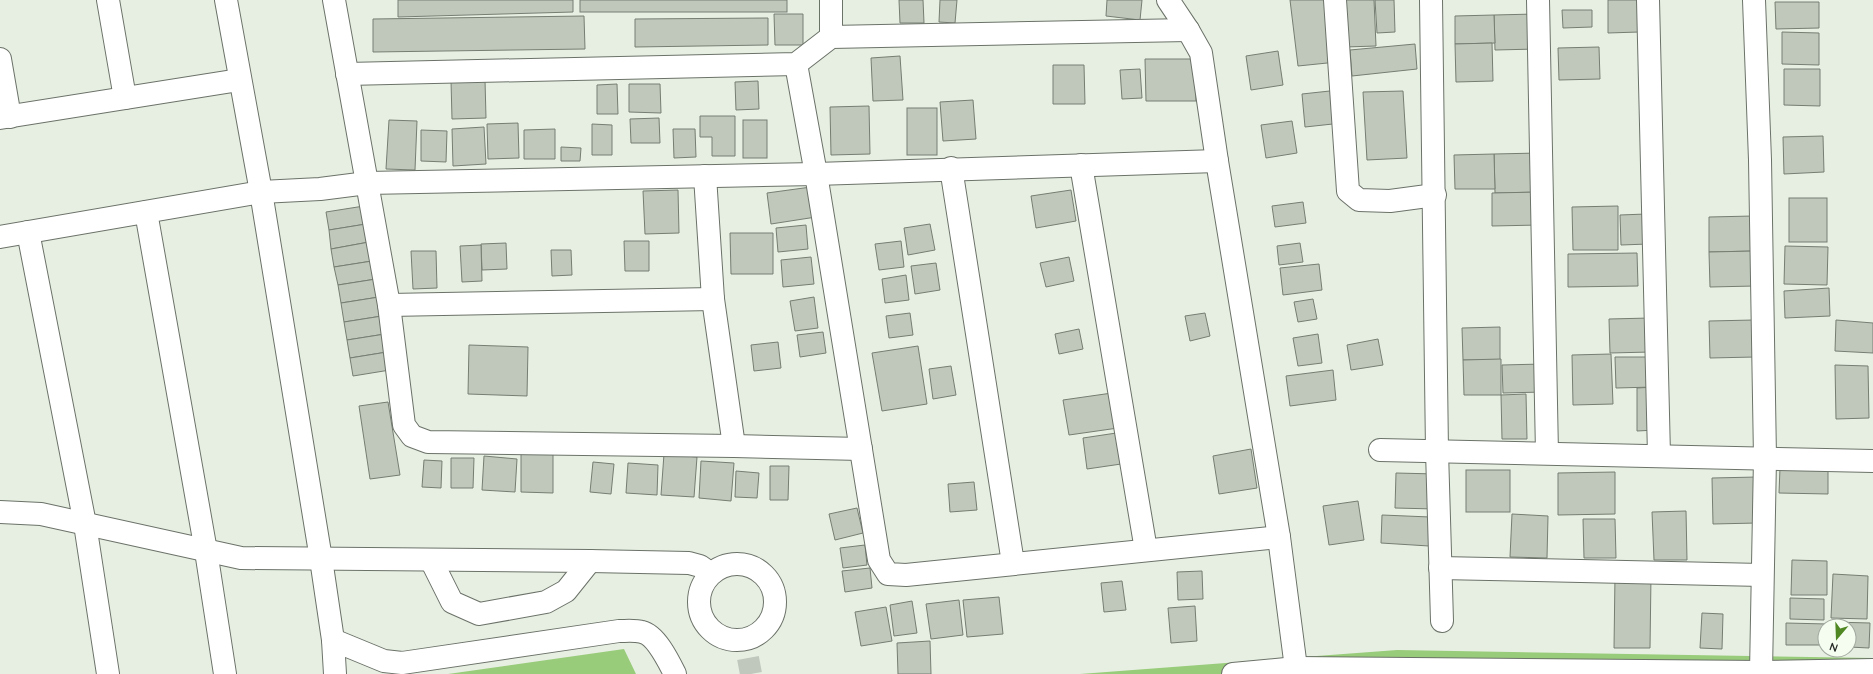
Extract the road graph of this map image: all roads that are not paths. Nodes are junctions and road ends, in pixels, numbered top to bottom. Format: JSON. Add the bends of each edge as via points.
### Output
{"nodes":[{"id":1,"x":108,"y":0,"type":"edge"},
{"id":2,"x":226,"y":0,"type":"edge"},
{"id":3,"x":334,"y":0,"type":"edge"},
{"id":4,"x":831,"y":0,"type":"edge"},
{"id":5,"x":1168,"y":0,"type":"edge"},
{"id":6,"x":1335,"y":0,"type":"edge"},
{"id":7,"x":1431,"y":0,"type":"edge"},
{"id":8,"x":1538,"y":0,"type":"edge"},
{"id":9,"x":1648,"y":0,"type":"edge"},
{"id":10,"x":1754,"y":0,"type":"edge"},
{"id":11,"x":1188,"y":30,"type":"junction"},
{"id":12,"x":831,"y":37,"type":"junction"},
{"id":13,"x":0,"y":59,"type":"edge"},
{"id":14,"x":796,"y":64,"type":"junction"},
{"id":15,"x":348,"y":74,"type":"junction"},
{"id":16,"x":239,"y":80,"type":"junction"},
{"id":17,"x":124,"y":98,"type":"junction"},
{"id":18,"x":5,"y":118,"type":"edge"},
{"id":19,"x":1217,"y":161,"type":"junction"},
{"id":20,"x":1081,"y":165,"type":"junction"},
{"id":21,"x":951,"y":168,"type":"junction"},
{"id":22,"x":816,"y":174,"type":"junction"},
{"id":23,"x":705,"y":176,"type":"junction"},
{"id":24,"x":367,"y":183,"type":"junction"},
{"id":25,"x":261,"y":192,"type":"junction"},
{"id":26,"x":1435,"y":195,"type":"junction"},
{"id":27,"x":146,"y":212,"type":"junction"},
{"id":28,"x":28,"y":232,"type":"junction"},
{"id":29,"x":0,"y":237,"type":"edge"},
{"id":30,"x":713,"y":299,"type":"junction"},
{"id":31,"x":389,"y":305,"type":"junction"},
{"id":32,"x":734,"y":446,"type":"junction"},
{"id":33,"x":862,"y":450,"type":"junction"},
{"id":34,"x":1380,"y":450,"type":"dead end"},
{"id":35,"x":1437,"y":451,"type":"junction"},
{"id":36,"x":1547,"y":453,"type":"junction"},
{"id":37,"x":1659,"y":455,"type":"junction"},
{"id":38,"x":1765,"y":458,"type":"junction"},
{"id":39,"x":1873,"y":461,"type":"edge"},
{"id":40,"x":0,"y":512,"type":"edge"},
{"id":41,"x":85,"y":524,"type":"junction"},
{"id":42,"x":1279,"y":537,"type":"junction"},
{"id":43,"x":1146,"y":550,"type":"junction"},
{"id":44,"x":206,"y":551,"type":"junction"},
{"id":45,"x":321,"y":559,"type":"junction"},
{"id":46,"x":431,"y":560,"type":"junction"},
{"id":47,"x":590,"y":561,"type":"junction"},
{"id":48,"x":1013,"y":563,"type":"junction"},
{"id":49,"x":1440,"y":568,"type":"junction"},
{"id":50,"x":710,"y":573,"type":"junction"},
{"id":51,"x":1762,"y":576,"type":"junction"},
{"id":52,"x":1442,"y":621,"type":"dead end"},
{"id":53,"x":333,"y":640,"type":"junction"},
{"id":54,"x":1296,"y":668,"type":"junction"},
{"id":55,"x":1873,"y":670,"type":"edge"},
{"id":56,"x":1761,"y":672,"type":"junction"},
{"id":57,"x":108,"y":674,"type":"edge"},
{"id":58,"x":225,"y":674,"type":"edge"},
{"id":59,"x":335,"y":674,"type":"edge"},
{"id":60,"x":675,"y":674,"type":"edge"},
{"id":61,"x":1233,"y":674,"type":"edge"}],
"edges":[{"from":1,"to":17,"type":"street"},
{"from":2,"to":16,"type":"street"},
{"from":3,"to":15,"type":"street"},
{"from":4,"to":12,"type":"street"},
{"from":5,"to":11,"type":"street"},
{"from":6,"to":26,"type":"street","via":[[1348,191],[1359,200],[1390,200]]},
{"from":7,"to":26,"type":"street"},
{"from":8,"to":36,"type":"street"},
{"from":9,"to":37,"type":"street"},
{"from":10,"to":38,"type":"street","via":[[1760,160]]},
{"from":11,"to":12,"type":"street"},
{"from":11,"to":19,"type":"street","via":[[1201,53]]},
{"from":12,"to":14,"type":"street"},
{"from":13,"to":18,"type":"street"},
{"from":14,"to":15,"type":"street"},
{"from":14,"to":22,"type":"street"},
{"from":15,"to":24,"type":"street"},
{"from":16,"to":17,"type":"street"},
{"from":16,"to":25,"type":"street"},
{"from":17,"to":18,"type":"street"},
{"from":19,"to":20,"type":"street"},
{"from":19,"to":42,"type":"street"},
{"from":20,"to":21,"type":"street"},
{"from":20,"to":43,"type":"street"},
{"from":21,"to":22,"type":"street"},
{"from":21,"to":48,"type":"street"},
{"from":22,"to":23,"type":"street"},
{"from":22,"to":33,"type":"street"},
{"from":23,"to":24,"type":"street"},
{"from":23,"to":30,"type":"street"},
{"from":24,"to":25,"type":"street","via":[[320,189]]},
{"from":24,"to":31,"type":"street"},
{"from":25,"to":27,"type":"street"},
{"from":25,"to":45,"type":"street"},
{"from":26,"to":35,"type":"street"},
{"from":27,"to":28,"type":"street"},
{"from":27,"to":44,"type":"street"},
{"from":28,"to":29,"type":"street"},
{"from":28,"to":41,"type":"street"},
{"from":30,"to":31,"type":"street"},
{"from":30,"to":32,"type":"street"},
{"from":31,"to":32,"type":"street","via":[[404,425],[412,436],[428,442]]},
{"from":32,"to":33,"type":"street"},
{"from":33,"to":48,"type":"street","via":[[879,560],[888,574],[906,575]]},
{"from":34,"to":35,"type":"street"},
{"from":35,"to":36,"type":"street"},
{"from":35,"to":49,"type":"street"},
{"from":36,"to":37,"type":"street"},
{"from":37,"to":38,"type":"street"},
{"from":38,"to":39,"type":"street"},
{"from":38,"to":51,"type":"street"},
{"from":40,"to":41,"type":"street","via":[[41,514]]},
{"from":41,"to":44,"type":"street"},
{"from":41,"to":57,"type":"street"},
{"from":42,"to":43,"type":"street"},
{"from":42,"to":54,"type":"street"},
{"from":43,"to":48,"type":"street"},
{"from":44,"to":45,"type":"street","via":[[242,558]]},
{"from":44,"to":58,"type":"street"},
{"from":45,"to":46,"type":"street"},
{"from":45,"to":53,"type":"street"},
{"from":46,"to":47,"type":"street"},
{"from":46,"to":47,"type":"street","via":[[452,602],[479,614],[546,602],[566,591]]},
{"from":47,"to":50,"type":"street","via":[[689,563],[700,566]]},
{"from":49,"to":51,"type":"street"},
{"from":49,"to":52,"type":"street"},
{"from":50,"to":50,"type":"street","via":[[728,564],[749,564],[766,575],[776,593],[775,613],[747,649],[708,629],[699,611],[700,590]]},
{"from":51,"to":56,"type":"street"},
{"from":53,"to":59,"type":"street"},
{"from":53,"to":60,"type":"street","via":[[384,661],[402,663],[620,631],[643,632],[655,640]]},
{"from":54,"to":56,"type":"street"},
{"from":54,"to":61,"type":"street"},
{"from":55,"to":56,"type":"street"}]}
